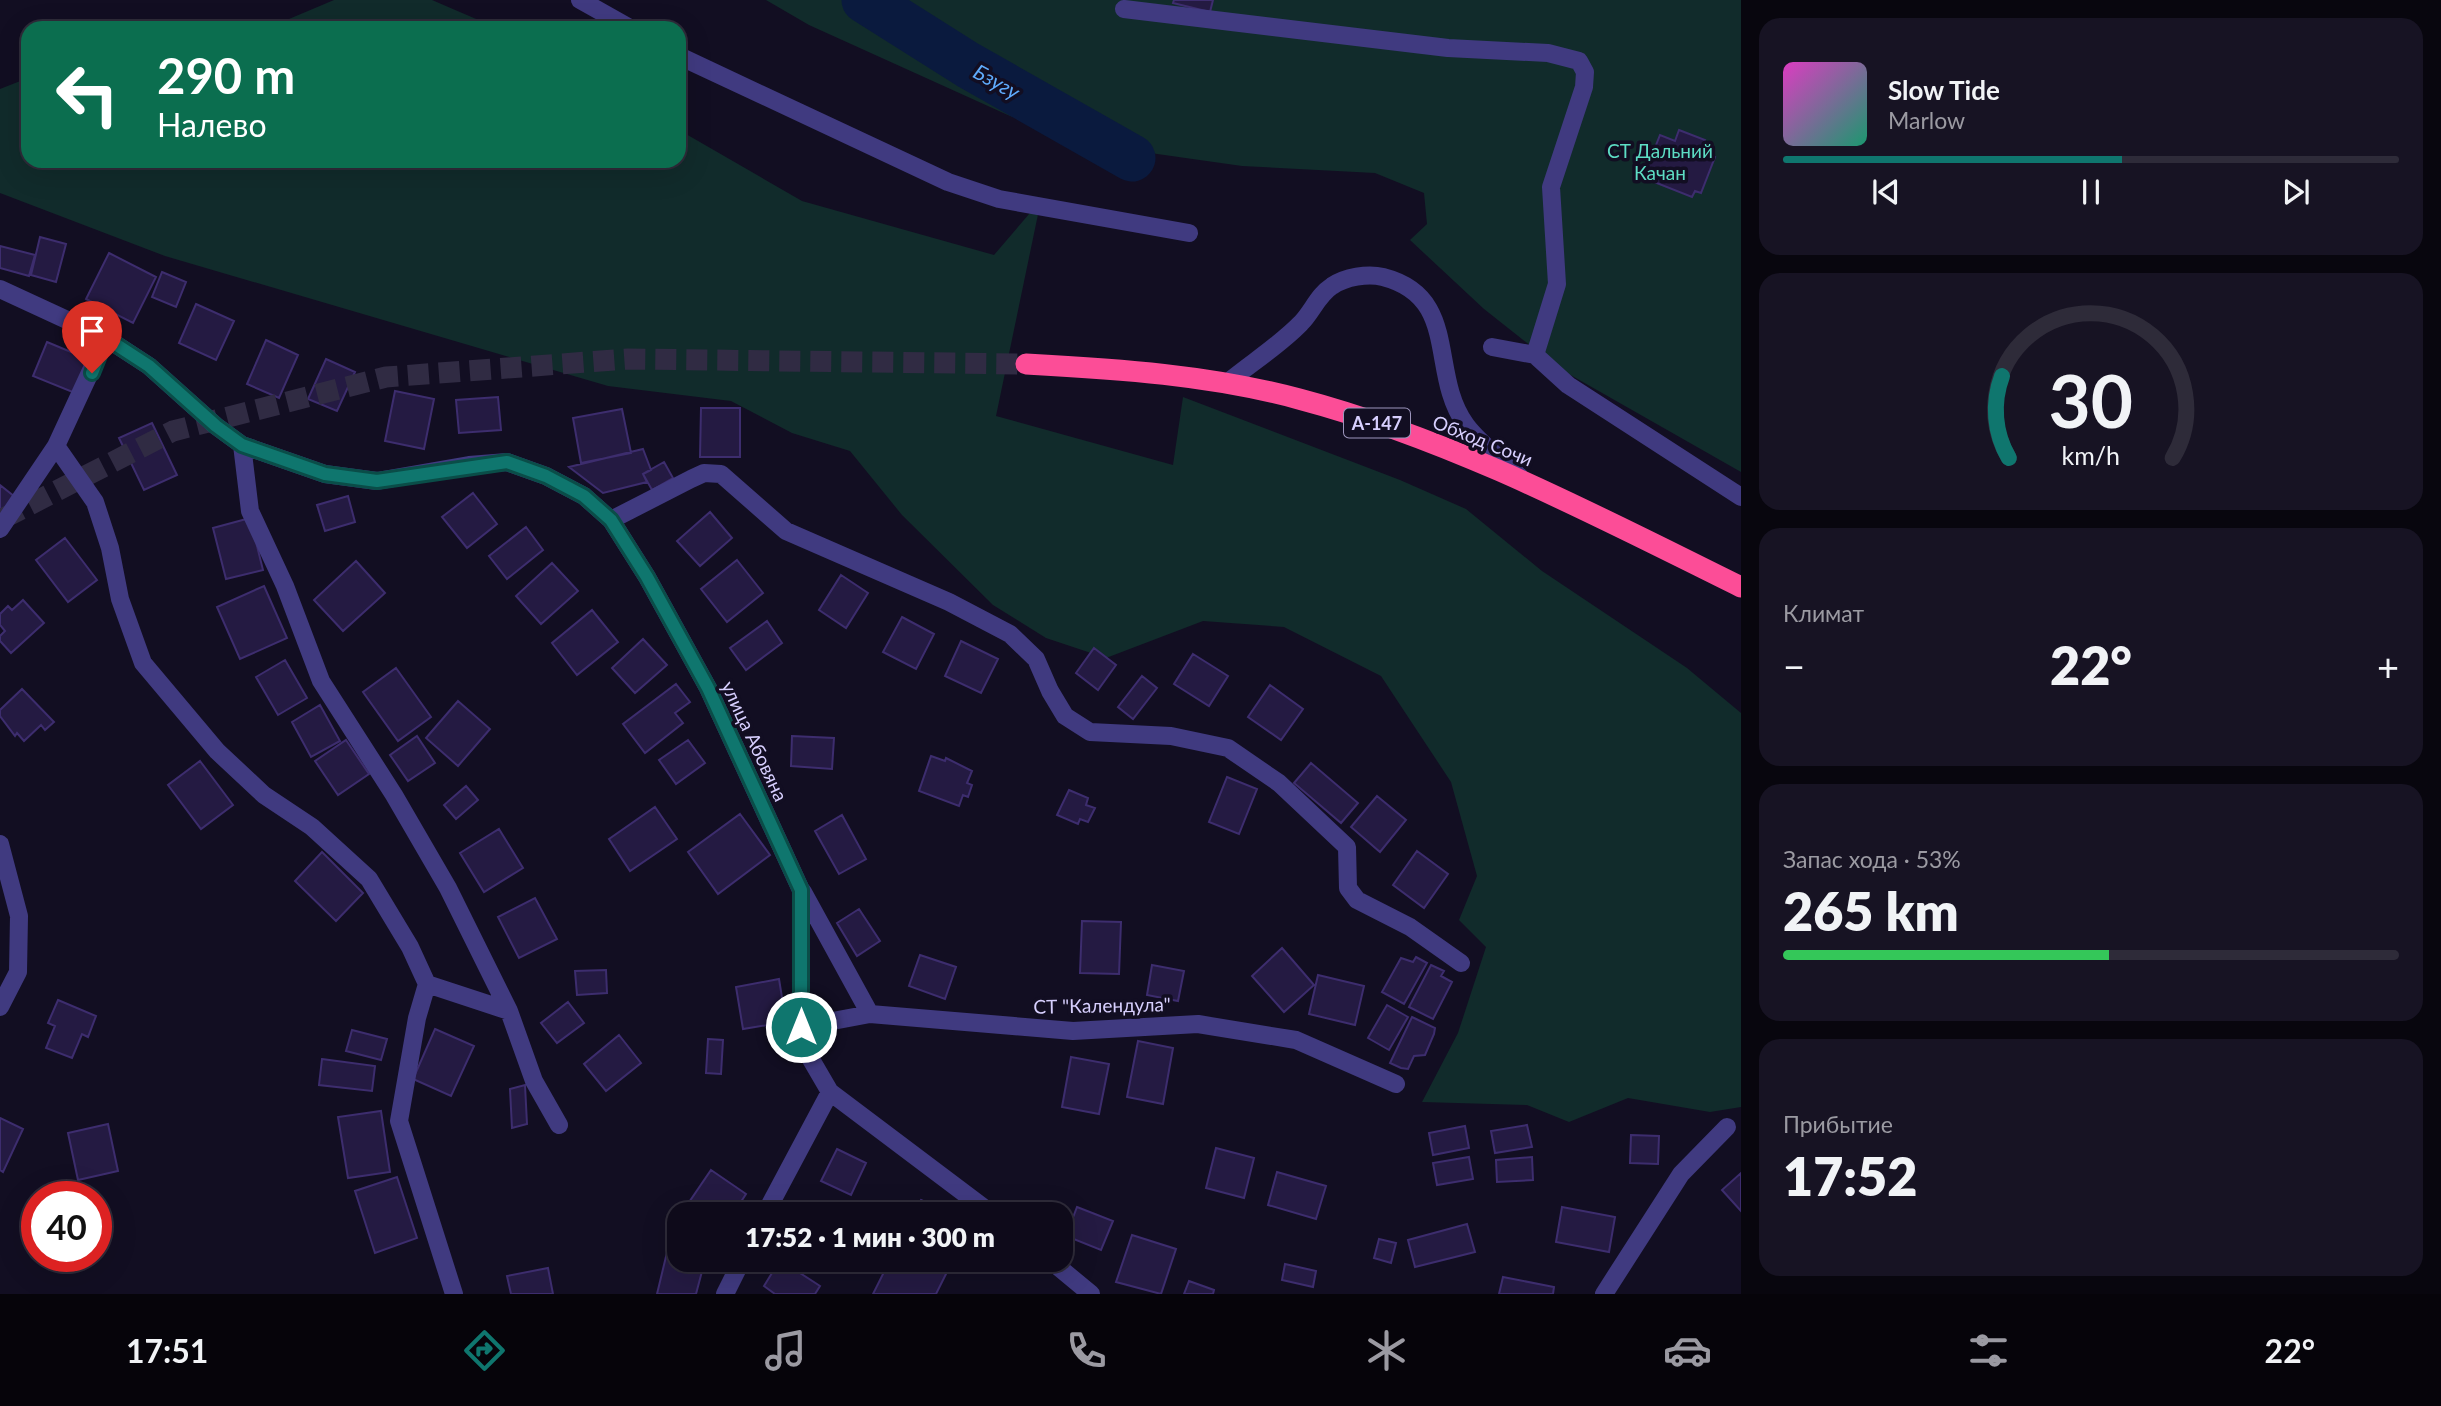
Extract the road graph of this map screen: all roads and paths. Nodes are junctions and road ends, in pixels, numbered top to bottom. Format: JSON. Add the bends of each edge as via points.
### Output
{"nodes":[{"id":1,"x":580,"y":0,"type":"edge"},
{"id":2,"x":1124,"y":9,"type":"dead end"},
{"id":3,"x":618,"y":21,"type":"edge"},
{"id":4,"x":686,"y":59,"type":"edge"},
{"id":5,"x":1189,"y":233,"type":"dead end"},
{"id":6,"x":0,"y":289,"type":"edge"},
{"id":7,"x":106,"y":338,"type":"junction"},
{"id":8,"x":1492,"y":346,"type":"dead end"},
{"id":9,"x":1535,"y":355,"type":"junction"},
{"id":10,"x":1026,"y":363,"type":"tunnel mouth"},
{"id":11,"x":1227,"y":383,"type":"junction"},
{"id":12,"x":242,"y":445,"type":"junction"},
{"id":13,"x":56,"y":446,"type":"junction"},
{"id":14,"x":1522,"y":479,"type":"junction"},
{"id":15,"x":1741,"y":497,"type":"edge"},
{"id":16,"x":611,"y":520,"type":"junction"},
{"id":17,"x":0,"y":529,"type":"edge"},
{"id":18,"x":1741,"y":587,"type":"edge"},
{"id":19,"x":0,"y":844,"type":"edge"},
{"id":20,"x":801,"y":890,"type":"junction"},
{"id":21,"x":1461,"y":963,"type":"dead end"},
{"id":22,"x":427,"y":984,"type":"junction"},
{"id":23,"x":0,"y":1007,"type":"edge"},
{"id":24,"x":509,"y":1012,"type":"junction"},
{"id":25,"x":870,"y":1014,"type":"junction"},
{"id":26,"x":801,"y":1027,"type":"junction"},
{"id":27,"x":1396,"y":1084,"type":"dead end"},
{"id":28,"x":830,"y":1092,"type":"junction"},
{"id":29,"x":559,"y":1125,"type":"dead end"},
{"id":30,"x":1727,"y":1127,"type":"dead end"},
{"id":31,"x":771,"y":1202,"type":"edge"},
{"id":32,"x":976,"y":1202,"type":"edge"},
{"id":33,"x":736,"y":1272,"type":"edge"},
{"id":34,"x":1064,"y":1272,"type":"edge"},
{"id":35,"x":454,"y":1294,"type":"edge"},
{"id":36,"x":725,"y":1294,"type":"edge"},
{"id":37,"x":1091,"y":1294,"type":"edge"},
{"id":38,"x":1604,"y":1294,"type":"edge"}],
"edges":[{"from":1,"to":3,"type":"street"},
{"from":2,"to":9,"type":"street","via":[[1448,48],[1548,53],[1579,61],[1586,72],[1584,88],[1551,187],[1557,284]]},
{"from":4,"to":5,"type":"street","via":[[948,183],[999,199]]},
{"from":6,"to":7,"type":"street","name":"улица Абовяна"},
{"from":7,"to":12,"type":"street","name":"улица Абовяна","via":[[149,366]]},
{"from":7,"to":13,"type":"street"},
{"from":8,"to":9,"type":"street"},
{"from":9,"to":15,"type":"street","via":[[1568,385]]},
{"from":10,"to":11,"type":"highway","name":"Обход Сочи","number":"А-147","via":[[1132,370]]},
{"from":11,"to":14,"type":"highway","name":"Обход Сочи","number":"А-147","via":[[1386,426]]},
{"from":11,"to":14,"type":"street","via":[[1302,322],[1332,285],[1377,276],[1398,281],[1432,311],[1446,379],[1466,425]]},
{"from":12,"to":16,"type":"street","name":"улица Абовяна","via":[[325,474],[377,481],[507,462],[584,496]]},
{"from":12,"to":24,"type":"street","via":[[250,511],[321,681],[448,888]]},
{"from":13,"to":17,"type":"street"},
{"from":13,"to":22,"type":"street","via":[[95,502],[120,599],[143,663],[217,751],[264,796],[312,827],[369,879]]},
{"from":14,"to":18,"type":"highway","name":"Обход Сочи","number":"А-147"},
{"from":16,"to":20,"type":"street","name":"улица Абовяна","via":[[708,688]]},
{"from":16,"to":21,"type":"street","via":[[704,473],[721,474],[786,531],[949,602],[1010,634],[1036,659],[1065,716],[1090,732],[1171,736],[1228,748],[1279,783],[1347,847],[1348,888],[1357,900],[1410,927]]},
{"from":19,"to":23,"type":"street","via":[[19,916],[18,972]]},
{"from":20,"to":25,"type":"street"},
{"from":20,"to":26,"type":"street","name":"улица Абовяна"},
{"from":22,"to":24,"type":"street"},
{"from":22,"to":35,"type":"street","via":[[399,1121]]},
{"from":24,"to":29,"type":"street","via":[[534,1081]]},
{"from":25,"to":26,"type":"street","name":"СТ \"Календула\""},
{"from":25,"to":27,"type":"street","name":"СТ \"Календула\"","via":[[1073,1031],[1198,1024],[1296,1040]]},
{"from":26,"to":28,"type":"street","name":"улица Абовяна","via":[[809,1056]]},
{"from":28,"to":31,"type":"street"},
{"from":28,"to":32,"type":"street","name":"улица Абовяна"},
{"from":30,"to":38,"type":"street","via":[[1681,1174]]},
{"from":33,"to":36,"type":"street"},
{"from":34,"to":37,"type":"street"}]}
